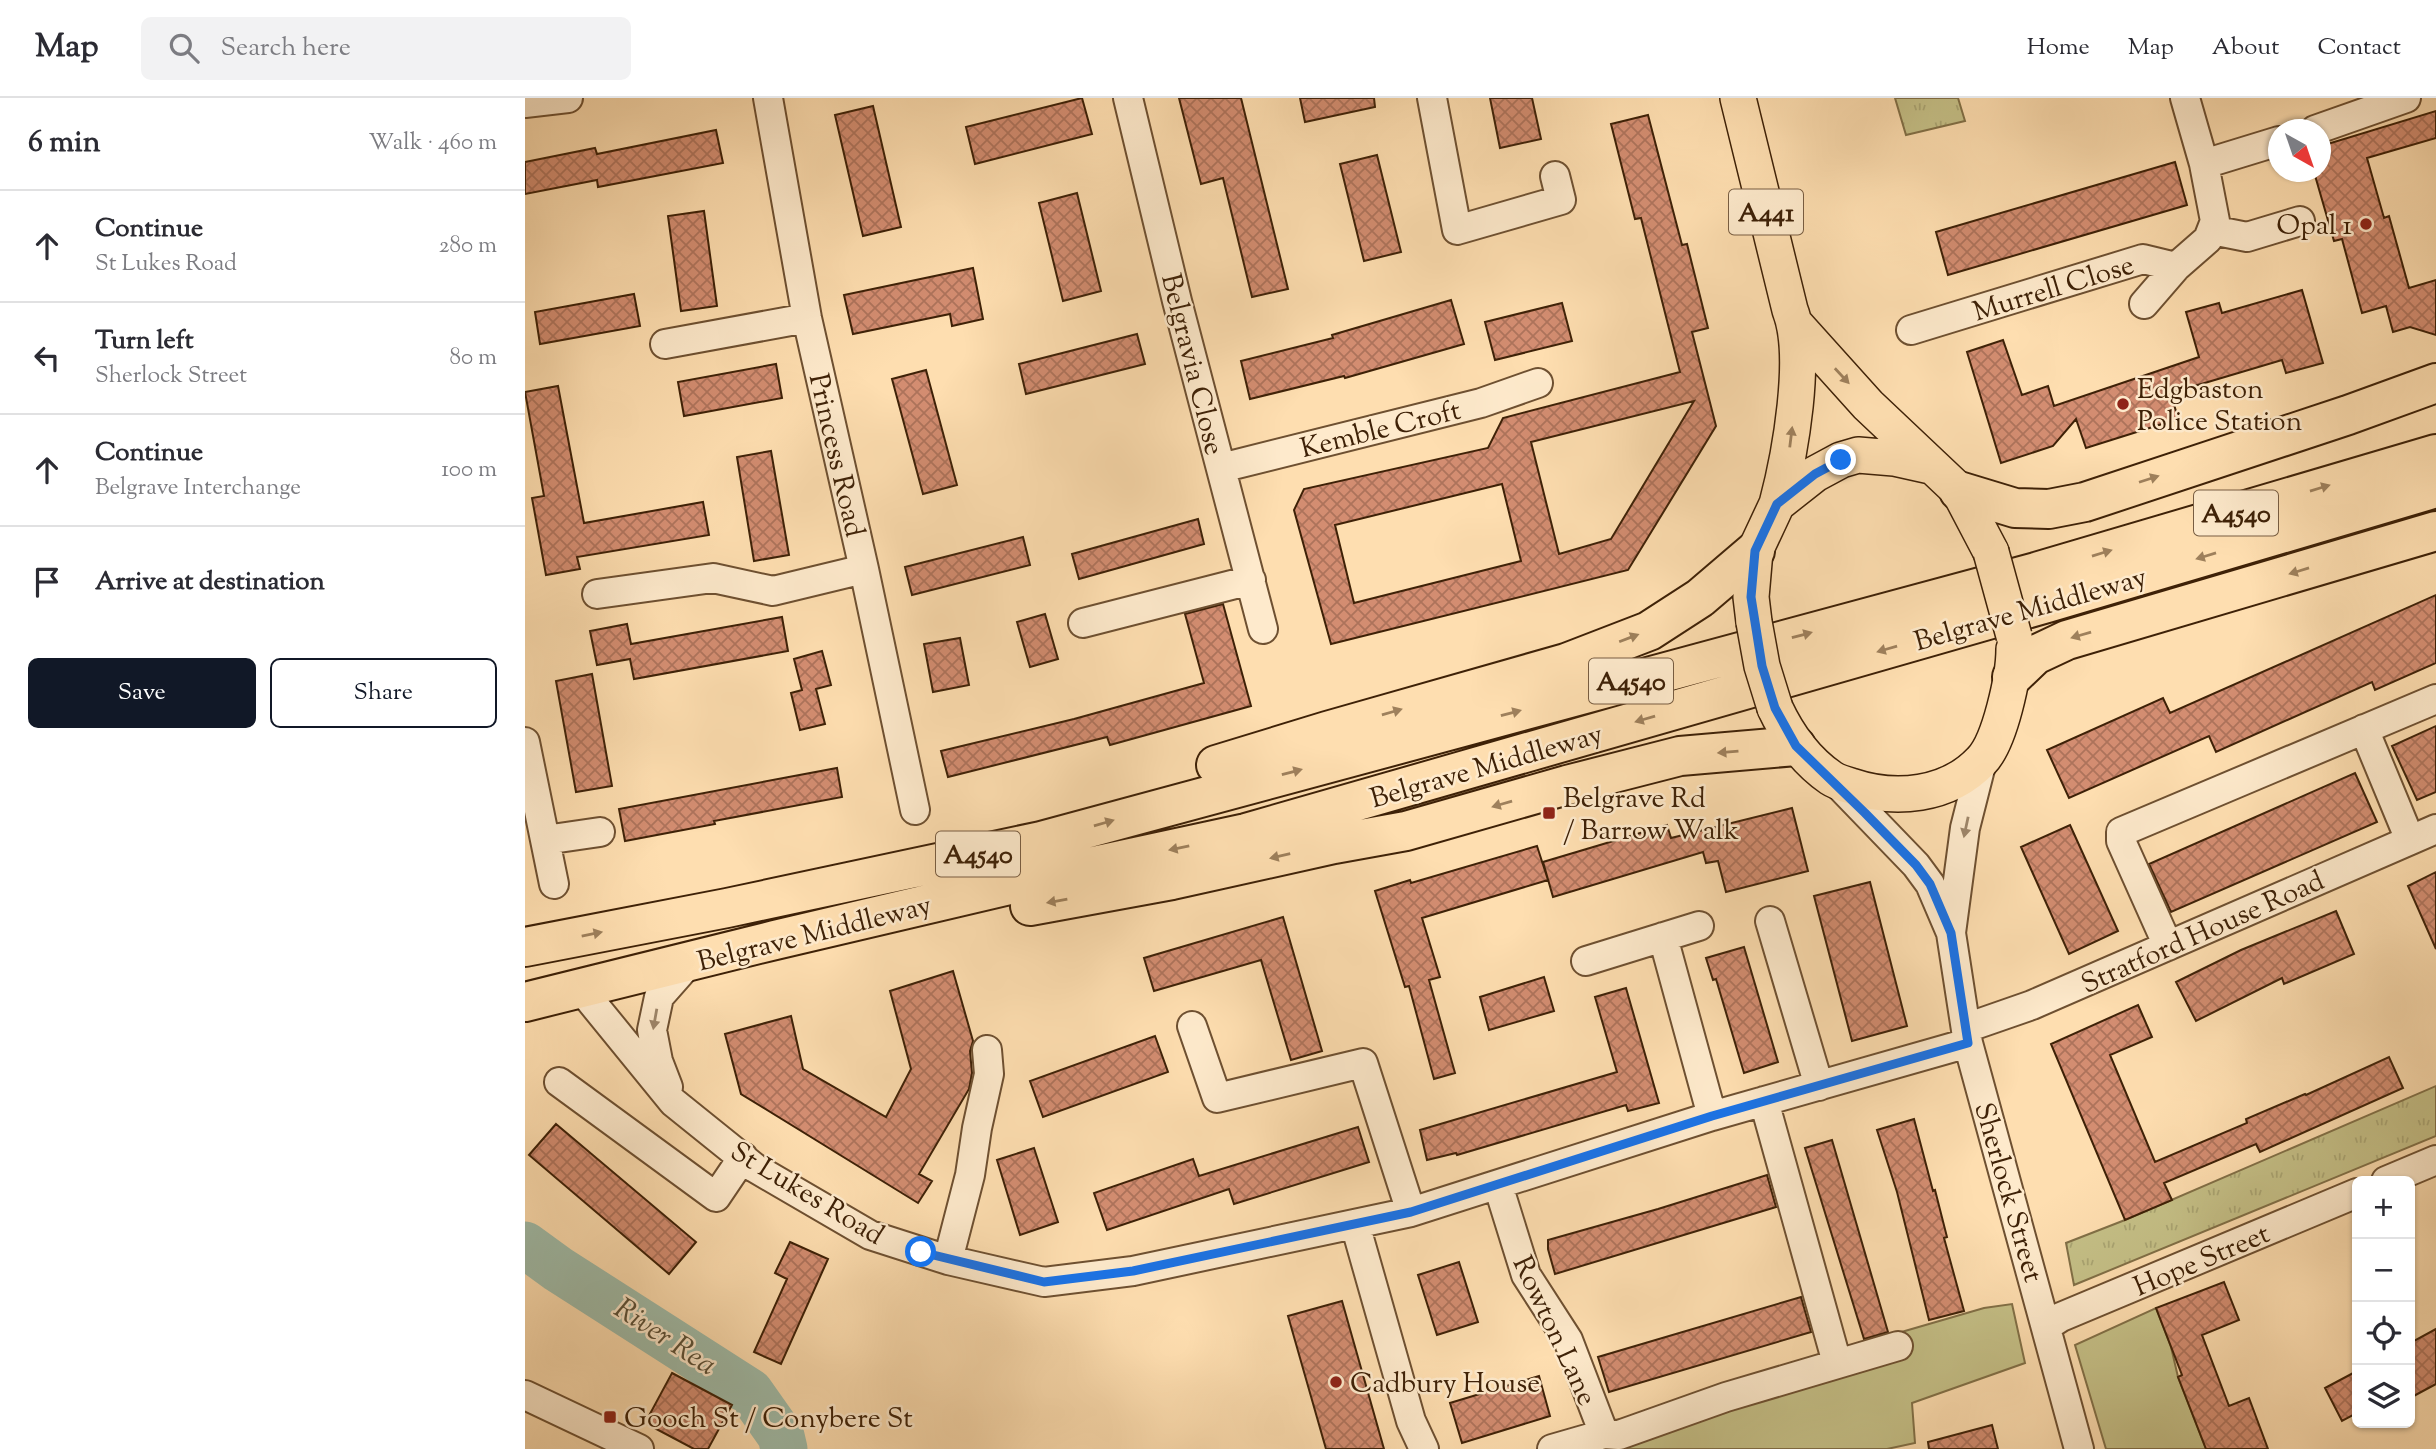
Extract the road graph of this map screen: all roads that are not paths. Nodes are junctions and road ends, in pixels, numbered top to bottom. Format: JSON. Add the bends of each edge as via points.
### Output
{"nodes":[{"id":1,"x":568,"y":98,"type":"edge"},
{"id":2,"x":768,"y":98,"type":"edge"},
{"id":3,"x":1128,"y":98,"type":"edge"},
{"id":4,"x":1431,"y":98,"type":"edge"},
{"id":5,"x":1738,"y":98,"type":"edge"},
{"id":6,"x":2185,"y":98,"type":"edge"},
{"id":7,"x":2406,"y":98,"type":"edge"},
{"id":8,"x":525,"y":103,"type":"edge"},
{"id":9,"x":2331,"y":124,"type":"edge"},
{"id":10,"x":2268,"y":144,"type":"edge"},
{"id":11,"x":2204,"y":164,"type":"junction"},
{"id":12,"x":1555,"y":176,"type":"dead end"},
{"id":13,"x":2300,"y":221,"type":"dead end"},
{"id":14,"x":2211,"y":230,"type":"junction"},
{"id":15,"x":2176,"y":267,"type":"junction"},
{"id":16,"x":2144,"y":304,"type":"dead end"},
{"id":17,"x":807,"y":318,"type":"junction"},
{"id":18,"x":1796,"y":325,"type":"junction"},
{"id":19,"x":1911,"y":330,"type":"dead end"},
{"id":20,"x":665,"y":344,"type":"dead end"},
{"id":21,"x":1538,"y":383,"type":"dead end"},
{"id":22,"x":2436,"y":383,"type":"edge"},
{"id":23,"x":2436,"y":454,"type":"edge"},
{"id":24,"x":1930,"y":466,"type":"junction"},
{"id":25,"x":1221,"y":468,"type":"junction"},
{"id":26,"x":2436,"y":488,"type":"edge"},
{"id":27,"x":1959,"y":491,"type":"junction"},
{"id":28,"x":1777,"y":504,"type":"junction"},
{"id":29,"x":2436,"y":531,"type":"edge"},
{"id":30,"x":1755,"y":551,"type":"junction"},
{"id":31,"x":865,"y":569,"type":"junction"},
{"id":32,"x":1251,"y":580,"type":"junction"},
{"id":33,"x":597,"y":594,"type":"dead end"},
{"id":34,"x":1083,"y":623,"type":"dead end"},
{"id":35,"x":1263,"y":629,"type":"dead end"},
{"id":36,"x":2012,"y":677,"type":"junction"},
{"id":37,"x":2436,"y":699,"type":"edge"},
{"id":38,"x":2364,"y":729,"type":"junction"},
{"id":39,"x":525,"y":742,"type":"edge"},
{"id":40,"x":1796,"y":746,"type":"junction"},
{"id":41,"x":1982,"y":761,"type":"junction"},
{"id":42,"x":1834,"y":780,"type":"junction"},
{"id":43,"x":915,"y":810,"type":"dead end"},
{"id":44,"x":2436,"y":828,"type":"edge"},
{"id":45,"x":600,"y":832,"type":"dead end"},
{"id":46,"x":545,"y":840,"type":"junction"},
{"id":47,"x":2410,"y":840,"type":"junction"},
{"id":48,"x":554,"y":884,"type":"dead end"},
{"id":49,"x":727,"y":908,"type":"junction"},
{"id":50,"x":1770,"y":921,"type":"dead end"},
{"id":51,"x":1699,"y":926,"type":"dead end"},
{"id":52,"x":1951,"y":933,"type":"junction"},
{"id":53,"x":1663,"y":937,"type":"junction"},
{"id":54,"x":775,"y":940,"type":"junction"},
{"id":55,"x":2168,"y":946,"type":"junction"},
{"id":56,"x":525,"y":947,"type":"edge"},
{"id":57,"x":1586,"y":961,"type":"dead end"},
{"id":58,"x":689,"y":963,"type":"junction"},
{"id":59,"x":582,"y":989,"type":"junction"},
{"id":60,"x":525,"y":1002,"type":"edge"},
{"id":61,"x":1192,"y":1026,"type":"dead end"},
{"id":62,"x":1967,"y":1035,"type":"junction"},
{"id":63,"x":987,"y":1050,"type":"dead end"},
{"id":64,"x":559,"y":1082,"type":"dead end"},
{"id":65,"x":1819,"y":1086,"type":"junction"},
{"id":66,"x":1764,"y":1101,"type":"junction"},
{"id":67,"x":674,"y":1102,"type":"junction"},
{"id":68,"x":1712,"y":1116,"type":"junction"},
{"id":69,"x":743,"y":1157,"type":"junction"},
{"id":70,"x":2436,"y":1160,"type":"edge"},
{"id":71,"x":2398,"y":1176,"type":"edge"},
{"id":72,"x":1498,"y":1185,"type":"junction"},
{"id":73,"x":2352,"y":1196,"type":"edge"},
{"id":74,"x":1411,"y":1212,"type":"junction"},
{"id":75,"x":1355,"y":1224,"type":"junction"},
{"id":76,"x":948,"y":1260,"type":"junction"},
{"id":77,"x":2047,"y":1326,"type":"junction"},
{"id":78,"x":1898,"y":1346,"type":"dead end"},
{"id":79,"x":1837,"y":1363,"type":"junction"},
{"id":80,"x":525,"y":1395,"type":"edge"},
{"id":81,"x":1604,"y":1434,"type":"junction"},
{"id":82,"x":639,"y":1449,"type":"edge"},
{"id":83,"x":1424,"y":1449,"type":"edge"},
{"id":84,"x":1552,"y":1449,"type":"edge"},
{"id":85,"x":2079,"y":1449,"type":"edge"}],
"edges":[{"from":1,"to":8,"type":"street"},
{"from":2,"to":17,"type":"street","name":"Princess Road"},
{"from":3,"to":25,"type":"street","name":"Belgravia Close"},
{"from":4,"to":12,"type":"street","via":[[1457,230],[1561,200]]},
{"from":5,"to":18,"type":"main road","number":"A441"},
{"from":6,"to":11,"type":"street"},
{"from":7,"to":9,"type":"street"},
{"from":10,"to":11,"type":"street"},
{"from":11,"to":14,"type":"street","via":[[2215,221]]},
{"from":13,"to":14,"type":"street","via":[[2247,237]]},
{"from":14,"to":15,"type":"street","name":"Murrell Close","via":[[2208,239]]},
{"from":15,"to":16,"type":"street"},
{"from":15,"to":19,"type":"street","name":"Murrell Close","via":[[2143,259]]},
{"from":17,"to":20,"type":"street"},
{"from":17,"to":31,"type":"street","name":"Princess Road"},
{"from":18,"to":24,"type":"main road","number":"A441","one_way":true},
{"from":28,"to":18,"type":"main road","number":"A441","one_way":true,"via":[[1793,427]]},
{"from":21,"to":25,"type":"street","name":"Kemble Croft","via":[[1481,402]]},
{"from":27,"to":22,"type":"highway","one_way":true,"via":[[2015,509],[2085,502]]},
{"from":49,"to":23,"type":"highway","name":"Belgrave Middleway","number":"A4540","one_way":true,"via":[[1041,841],[2036,572]]},
{"from":24,"to":27,"type":"main road"},
{"from":24,"to":28,"type":"main road","via":[[1858,455],[1815,474]]},
{"from":25,"to":32,"type":"street","name":"Belgravia Close"},
{"from":26,"to":54,"type":"highway","name":"Belgrave Middleway","number":"A4540","one_way":true,"via":[[1246,833]]},
{"from":27,"to":36,"type":"main road","bridge":true,"via":[[1991,552],[2014,636]]},
{"from":28,"to":30,"type":"main road"},
{"from":29,"to":36,"type":"highway","one_way":true,"via":[[2067,640],[2035,655]]},
{"from":30,"to":40,"type":"main road","bridge":true,"via":[[1751,597],[1762,666],[1775,708]]},
{"from":49,"to":30,"type":"highway","one_way":true,"via":[[1566,663],[1649,631],[1700,598]]},
{"from":31,"to":33,"type":"street","via":[[773,591],[713,578]]},
{"from":31,"to":43,"type":"street","name":"Princess Road"},
{"from":32,"to":34,"type":"street"},
{"from":32,"to":35,"type":"street","name":"Belgravia Close"},
{"from":36,"to":41,"type":"main road","via":[[1998,730]]},
{"from":37,"to":38,"type":"street"},
{"from":38,"to":47,"type":"street"},
{"from":38,"to":55,"type":"street","via":[[2121,832]]},
{"from":39,"to":46,"type":"street"},
{"from":40,"to":42,"type":"main road"},
{"from":40,"to":54,"type":"highway","one_way":true,"via":[[1680,756],[1406,831],[1172,880],[848,939]]},
{"from":41,"to":42,"type":"main road","via":[[1954,781],[1907,796],[1861,790]]},
{"from":41,"to":52,"type":"street","name":"Sherlock Street","one_way":true,"via":[[1965,828]]},
{"from":42,"to":52,"type":"street","name":"Sherlock Street","via":[[1916,865],[1930,884]]},
{"from":44,"to":47,"type":"street","name":"Stratford House Road"},
{"from":45,"to":46,"type":"street"},
{"from":46,"to":48,"type":"street"},
{"from":47,"to":55,"type":"street","name":"Stratford House Road"},
{"from":56,"to":49,"type":"highway","name":"Belgrave Middleway","number":"A4540","one_way":true},
{"from":50,"to":65,"type":"street"},
{"from":51,"to":53,"type":"street"},
{"from":52,"to":62,"type":"street","name":"Sherlock Street"},
{"from":53,"to":57,"type":"street"},
{"from":53,"to":68,"type":"street"},
{"from":54,"to":58,"type":"highway","name":"Belgrave Middleway","number":"A4540"},
{"from":55,"to":62,"type":"street","name":"Stratford House Road"},
{"from":58,"to":59,"type":"highway","name":"Belgrave Middleway","number":"A4540"},
{"from":58,"to":67,"type":"street","one_way":true,"via":[[659,997],[652,1030]]},
{"from":59,"to":60,"type":"highway","name":"Belgrave Middleway","number":"A4540"},
{"from":59,"to":67,"type":"street","name":"St Lukes Road"},
{"from":61,"to":74,"type":"street","via":[[1217,1098],[1363,1063]]},
{"from":62,"to":65,"type":"street","name":"St Lukes Road"},
{"from":62,"to":77,"type":"street","name":"Sherlock Street"},
{"from":63,"to":76,"type":"street","via":[[989,1074]]},
{"from":64,"to":69,"type":"street","via":[[716,1197]]},
{"from":65,"to":66,"type":"street","name":"St Lukes Road"},
{"from":66,"to":68,"type":"street","name":"St Lukes Road"},
{"from":66,"to":79,"type":"street"},
{"from":67,"to":69,"type":"street","name":"St Lukes Road"},
{"from":68,"to":72,"type":"street","name":"St Lukes Road"},
{"from":69,"to":76,"type":"street","name":"St Lukes Road","via":[[870,1235]]},
{"from":70,"to":71,"type":"street"},
{"from":72,"to":74,"type":"street","name":"St Lukes Road"},
{"from":72,"to":81,"type":"street","name":"Rowton Lane","via":[[1526,1276],[1568,1340]]},
{"from":73,"to":77,"type":"street","name":"Hope Street"},
{"from":74,"to":75,"type":"street","name":"St Lukes Road"},
{"from":75,"to":76,"type":"street","name":"St Lukes Road","via":[[1133,1271],[1044,1282]]},
{"from":75,"to":83,"type":"street","via":[[1411,1421]]},
{"from":77,"to":85,"type":"street","name":"Sherlock Street"},
{"from":78,"to":79,"type":"street","name":"Rowton Lane"},
{"from":79,"to":81,"type":"street","name":"Rowton Lane","via":[[1619,1435]]},
{"from":80,"to":82,"type":"street"},
{"from":81,"to":84,"type":"street","name":"Rowton Lane"}]}
